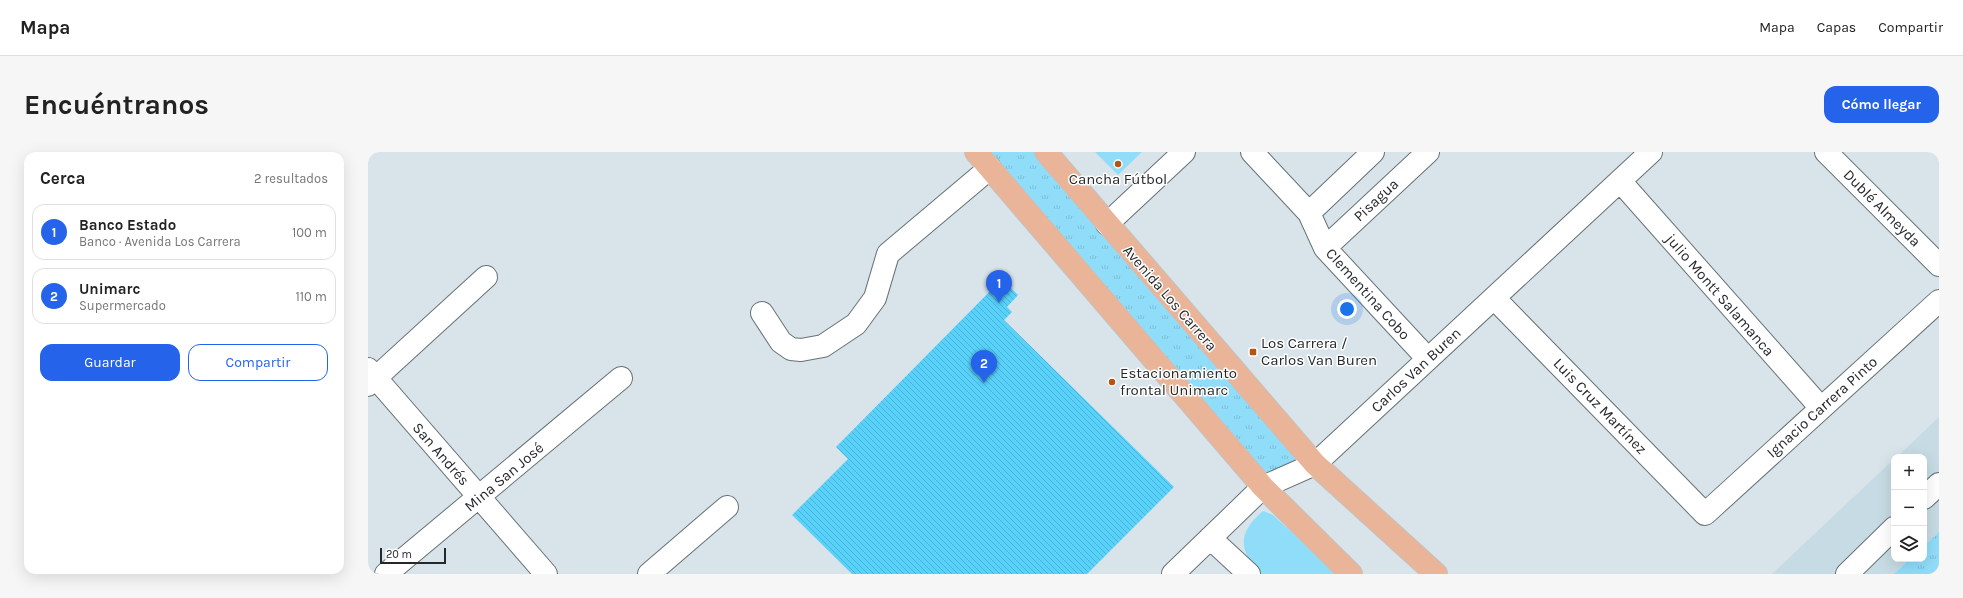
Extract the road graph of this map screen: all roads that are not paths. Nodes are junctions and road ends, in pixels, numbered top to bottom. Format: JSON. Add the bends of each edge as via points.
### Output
{"nodes":[{"id":1,"x":1046,"y":152,"type":"edge"},
{"id":2,"x":1184,"y":152,"type":"edge"},
{"id":3,"x":1252,"y":152,"type":"edge"},
{"id":4,"x":1373,"y":152,"type":"edge"},
{"id":5,"x":1428,"y":152,"type":"edge"},
{"id":6,"x":1651,"y":152,"type":"edge"},
{"id":7,"x":1826,"y":152,"type":"edge"},
{"id":8,"x":982,"y":157,"type":"edge"},
{"id":9,"x":1620,"y":181,"type":"junction"},
{"id":10,"x":1309,"y":213,"type":"junction"},
{"id":11,"x":1107,"y":224,"type":"junction"},
{"id":12,"x":1325,"y":248,"type":"junction"},
{"id":13,"x":1939,"y":265,"type":"edge"},
{"id":14,"x":486,"y":277,"type":"dead end"},
{"id":15,"x":1494,"y":298,"type":"junction"},
{"id":16,"x":1939,"y":301,"type":"edge"},
{"id":17,"x":762,"y":313,"type":"dead end"},
{"id":18,"x":1428,"y":359,"type":"junction"},
{"id":19,"x":370,"y":377,"type":"edge"},
{"id":20,"x":621,"y":378,"type":"dead end"},
{"id":21,"x":1821,"y":408,"type":"junction"},
{"id":22,"x":1315,"y":464,"type":"junction"},
{"id":23,"x":1939,"y":484,"type":"edge"},
{"id":24,"x":1263,"y":487,"type":"junction"},
{"id":25,"x":1927,"y":495,"type":"edge"},
{"id":26,"x":479,"y":498,"type":"junction"},
{"id":27,"x":727,"y":507,"type":"dead end"},
{"id":28,"x":1705,"y":514,"type":"joint"},
{"id":29,"x":1891,"y":531,"type":"edge"},
{"id":30,"x":1210,"y":538,"type":"junction"},
{"id":31,"x":386,"y":574,"type":"edge"},
{"id":32,"x":546,"y":574,"type":"edge"},
{"id":33,"x":649,"y":574,"type":"edge"},
{"id":34,"x":1172,"y":574,"type":"edge"},
{"id":35,"x":1249,"y":574,"type":"edge"},
{"id":36,"x":1351,"y":574,"type":"edge"},
{"id":37,"x":1436,"y":574,"type":"edge"},
{"id":38,"x":1847,"y":574,"type":"edge"}],
"edges":[{"from":1,"to":11,"type":"main road","name":"Avenida Los Carrera"},
{"from":2,"to":11,"type":"street"},
{"from":3,"to":10,"type":"street","name":"Clementina Cobo"},
{"from":4,"to":10,"type":"street"},
{"from":5,"to":12,"type":"street","name":"Pisagua"},
{"from":6,"to":9,"type":"street","name":"Carlos Van Buren"},
{"from":7,"to":13,"type":"street","name":"Dublé Almeyda"},
{"from":8,"to":17,"type":"street","via":[[888,254],[876,298],[856,324],[823,346],[791,349],[781,342]]},
{"from":8,"to":24,"type":"main road"},
{"from":9,"to":15,"type":"street","name":"Carlos Van Buren"},
{"from":9,"to":21,"type":"street","name":"julio Montt Salamanca"},
{"from":10,"to":12,"type":"street","name":"Clementina Cobo"},
{"from":11,"to":22,"type":"main road","name":"Avenida Los Carrera"},
{"from":12,"to":18,"type":"street","name":"Clementina Cobo"},
{"from":14,"to":19,"type":"street"},
{"from":15,"to":18,"type":"street","name":"Carlos Van Buren"},
{"from":15,"to":28,"type":"street","name":"Luis Cruz Martínez"},
{"from":16,"to":21,"type":"street","name":"Ignacio Carrera Pinto"},
{"from":18,"to":22,"type":"street","name":"Carlos Van Buren"},
{"from":19,"to":26,"type":"street","name":"San Andrés"},
{"from":20,"to":26,"type":"street","name":"Mina San José"},
{"from":21,"to":28,"type":"street","name":"Ignacio Carrera Pinto"},
{"from":22,"to":24,"type":"street","name":"Carlos Van Buren"},
{"from":22,"to":37,"type":"main road","name":"Avenida Los Carrera"},
{"from":23,"to":25,"type":"street"},
{"from":24,"to":30,"type":"street","name":"Carlos Van Buren"},
{"from":24,"to":36,"type":"main road"},
{"from":26,"to":31,"type":"street","name":"Mina San José"},
{"from":26,"to":32,"type":"street","name":"San Andrés"},
{"from":27,"to":33,"type":"street"},
{"from":29,"to":38,"type":"street"},
{"from":30,"to":34,"type":"street","name":"Carlos Van Buren"},
{"from":30,"to":35,"type":"street"}]}
